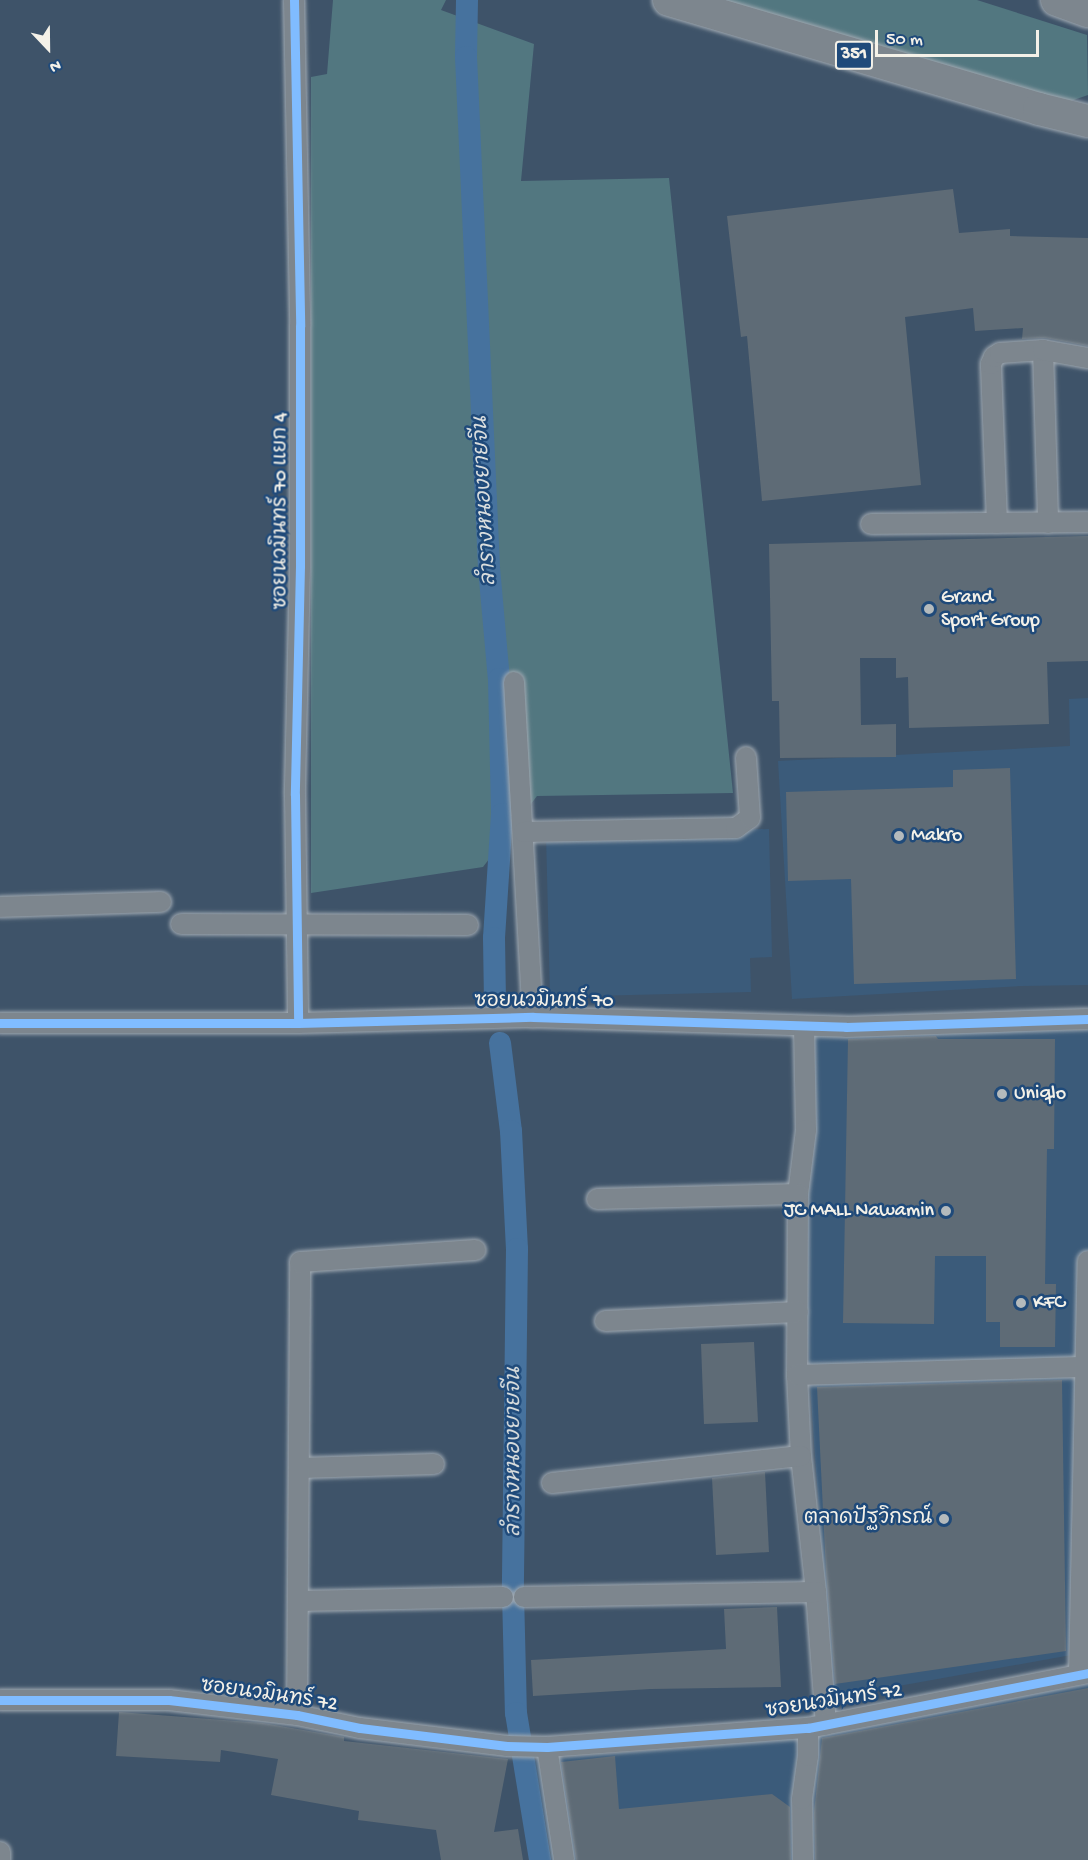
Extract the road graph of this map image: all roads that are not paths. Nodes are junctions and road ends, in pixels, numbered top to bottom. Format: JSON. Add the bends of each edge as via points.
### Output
{"nodes":[{"id":1,"x":294,"y":0,"type":"edge"},
{"id":2,"x":669,"y":0,"type":"edge"},
{"id":3,"x":1088,"y":102,"type":"edge"},
{"id":4,"x":1039,"y":109,"type":"junction"},
{"id":5,"x":1088,"y":121,"type":"edge"},
{"id":6,"x":1088,"y":140,"type":"edge"},
{"id":7,"x":1042,"y":350,"type":"junction"},
{"id":8,"x":1088,"y":358,"type":"edge"},
{"id":9,"x":1088,"y":522,"type":"edge"},
{"id":10,"x":997,"y":523,"type":"junction"},
{"id":11,"x":1048,"y":523,"type":"junction"},
{"id":12,"x":871,"y":524,"type":"dead end"},
{"id":13,"x":514,"y":681,"type":"dead end"},
{"id":14,"x":746,"y":757,"type":"dead end"},
{"id":15,"x":524,"y":832,"type":"junction"},
{"id":16,"x":161,"y":902,"type":"dead end"},
{"id":17,"x":0,"y":907,"type":"edge"},
{"id":18,"x":181,"y":924,"type":"dead end"},
{"id":19,"x":468,"y":925,"type":"dead end"},
{"id":20,"x":298,"y":926,"type":"junction"},
{"id":21,"x":532,"y":1017,"type":"junction"},
{"id":22,"x":1088,"y":1018,"type":"edge"},
{"id":23,"x":0,"y":1023,"type":"edge"},
{"id":24,"x":298,"y":1023,"type":"junction"},
{"id":25,"x":804,"y":1026,"type":"junction"},
{"id":26,"x":798,"y":1194,"type":"junction"},
{"id":27,"x":597,"y":1199,"type":"dead end"},
{"id":28,"x":476,"y":1250,"type":"dead end"},
{"id":29,"x":1088,"y":1261,"type":"edge"},
{"id":30,"x":798,"y":1312,"type":"junction"},
{"id":31,"x":605,"y":1321,"type":"dead end"},
{"id":32,"x":1087,"y":1366,"type":"edge"},
{"id":33,"x":798,"y":1375,"type":"junction"},
{"id":34,"x":801,"y":1456,"type":"junction"},
{"id":35,"x":434,"y":1464,"type":"dead end"},
{"id":36,"x":300,"y":1468,"type":"junction"},
{"id":37,"x":552,"y":1483,"type":"dead end"},
{"id":38,"x":816,"y":1592,"type":"junction"},
{"id":39,"x":503,"y":1597,"type":"dead end"},
{"id":40,"x":524,"y":1597,"type":"dead end"},
{"id":41,"x":299,"y":1601,"type":"junction"},
{"id":42,"x":1084,"y":1673,"type":"edge"},
{"id":43,"x":0,"y":1701,"type":"edge"},
{"id":44,"x":297,"y":1715,"type":"junction"},
{"id":45,"x":817,"y":1726,"type":"junction"},
{"id":46,"x":539,"y":1747,"type":"junction"},
{"id":47,"x":0,"y":1852,"type":"edge"},
{"id":48,"x":0,"y":1860,"type":"edge"},
{"id":49,"x":564,"y":1860,"type":"edge"},
{"id":50,"x":802,"y":1860,"type":"edge"}],
"edges":[{"from":1,"to":20,"type":"street","name":"ซอยนวมินทร์ 70 แยก 4","via":[[300,326],[295,795]]},
{"from":2,"to":4,"type":"main road","number":"351"},
{"from":3,"to":4,"type":"main road","via":[[1070,112]]},
{"from":4,"to":5,"type":"main road","number":"351"},
{"from":4,"to":6,"type":"main road"},
{"from":7,"to":8,"type":"street"},
{"from":7,"to":10,"type":"street","via":[[1000,353],[991,364]]},
{"from":7,"to":11,"type":"street"},
{"from":9,"to":11,"type":"street"},
{"from":10,"to":11,"type":"street"},
{"from":10,"to":12,"type":"street"},
{"from":13,"to":15,"type":"street"},
{"from":14,"to":15,"type":"street","via":[[750,818],[736,828]]},
{"from":15,"to":21,"type":"street"},
{"from":16,"to":17,"type":"street"},
{"from":18,"to":20,"type":"street"},
{"from":19,"to":20,"type":"street"},
{"from":20,"to":24,"type":"street","name":"ซอยนวมินทร์ 70 แยก 4"},
{"from":21,"to":24,"type":"street","name":"ซอยนวมินทร์ 70"},
{"from":21,"to":25,"type":"street","name":"ซอยนวมินทร์ 70"},
{"from":22,"to":25,"type":"street","name":"ซอยนวมินทร์ 70"},
{"from":23,"to":24,"type":"street","name":"ซอยนวมินทร์ 70"},
{"from":25,"to":26,"type":"street","via":[[806,1130]]},
{"from":26,"to":27,"type":"street"},
{"from":26,"to":30,"type":"street"},
{"from":28,"to":36,"type":"street","via":[[300,1262]]},
{"from":29,"to":32,"type":"street"},
{"from":30,"to":31,"type":"street"},
{"from":30,"to":33,"type":"street"},
{"from":32,"to":33,"type":"street"},
{"from":32,"to":42,"type":"street"},
{"from":33,"to":34,"type":"street"},
{"from":34,"to":37,"type":"street"},
{"from":34,"to":38,"type":"street"},
{"from":35,"to":36,"type":"street"},
{"from":36,"to":41,"type":"street"},
{"from":38,"to":40,"type":"street"},
{"from":38,"to":45,"type":"street"},
{"from":39,"to":41,"type":"street"},
{"from":41,"to":44,"type":"street"},
{"from":42,"to":45,"type":"street","name":"ซอยนวมินทร์ 72"},
{"from":43,"to":44,"type":"street","name":"ซอยนวมินทร์ 72","via":[[169,1700]]},
{"from":44,"to":46,"type":"street","name":"ซอยนวมินทร์ 72","via":[[360,1728]]},
{"from":45,"to":46,"type":"street","name":"ซอยนวมินทร์ 72"},
{"from":45,"to":50,"type":"street","via":[[802,1799]]},
{"from":46,"to":49,"type":"street"},
{"from":47,"to":48,"type":"street"}]}
